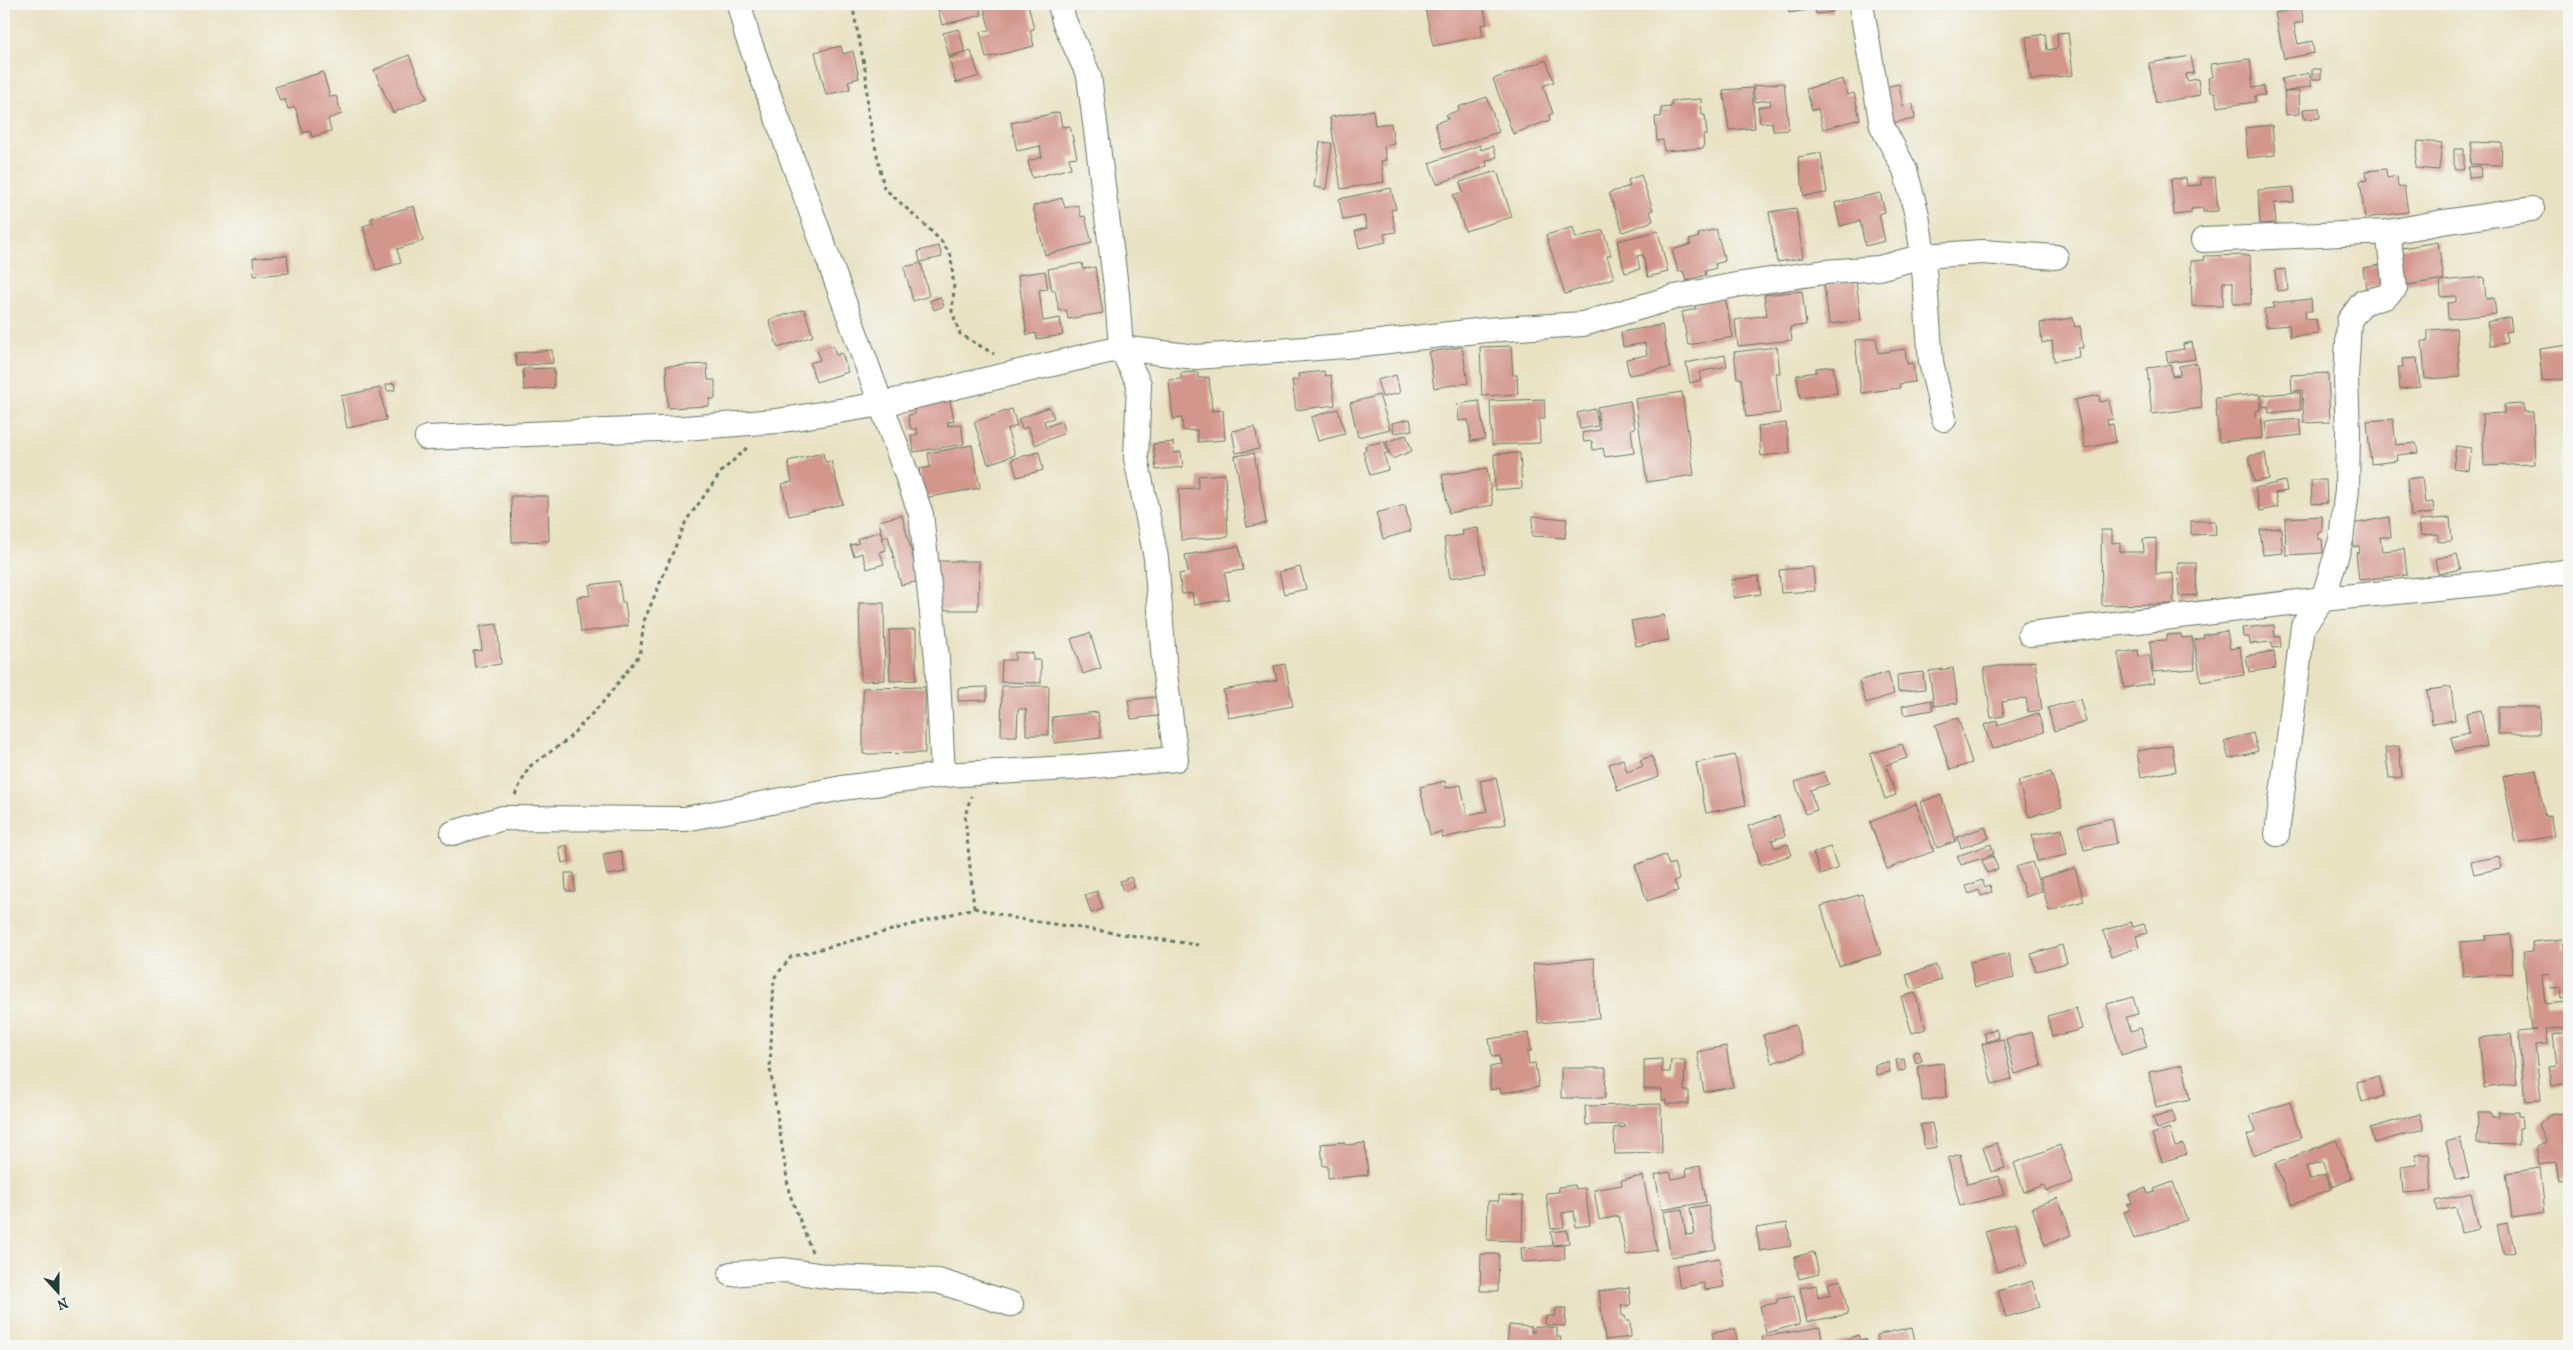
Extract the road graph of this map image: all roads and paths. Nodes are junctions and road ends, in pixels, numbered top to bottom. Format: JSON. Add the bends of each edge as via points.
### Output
{"nodes":[{"id":1,"x":739,"y":4,"type":"edge"},
{"id":2,"x":852,"y":4,"type":"edge"},
{"id":3,"x":1060,"y":4,"type":"edge"},
{"id":4,"x":1861,"y":4,"type":"edge"},
{"id":5,"x":2532,"y":209,"type":"dead end"},
{"id":6,"x":2388,"y":232,"type":"junction"},
{"id":7,"x":2203,"y":240,"type":"dead end"},
{"id":8,"x":1923,"y":256,"type":"junction"},
{"id":9,"x":2056,"y":257,"type":"dead end"},
{"id":10,"x":1121,"y":348,"type":"junction"},
{"id":11,"x":1025,"y":371,"type":"junction"},
{"id":12,"x":882,"y":404,"type":"junction"},
{"id":13,"x":1944,"y":418,"type":"dead end"},
{"id":14,"x":777,"y":421,"type":"junction"},
{"id":15,"x":427,"y":438,"type":"dead end"},
{"id":16,"x":2569,"y":571,"type":"edge"},
{"id":17,"x":2323,"y":599,"type":"junction"},
{"id":18,"x":2030,"y":634,"type":"dead end"},
{"id":19,"x":979,"y":772,"type":"junction"},
{"id":20,"x":943,"y":775,"type":"junction"},
{"id":21,"x":503,"y":818,"type":"junction"},
{"id":22,"x":453,"y":833,"type":"dead end"},
{"id":23,"x":2277,"y":834,"type":"dead end"},
{"id":24,"x":974,"y":908,"type":"junction"},
{"id":25,"x":1198,"y":945,"type":"dead end"},
{"id":26,"x":732,"y":1274,"type":"dead end"},
{"id":27,"x":832,"y":1278,"type":"junction"},
{"id":28,"x":1011,"y":1304,"type":"dead end"}],
"edges":[{"from":1,"to":12,"type":"street","via":[[747,35],[830,269]]},
{"from":2,"to":11,"type":"path","via":[[866,74],[868,112],[884,188],[926,225],[950,256],[954,289],[952,311],[960,334]]},
{"from":3,"to":10,"type":"street","via":[[1064,21],[1089,76]]},
{"from":4,"to":8,"type":"street","via":[[1882,126],[1906,170]]},
{"from":5,"to":6,"type":"street"},
{"from":6,"to":7,"type":"street"},
{"from":6,"to":17,"type":"street","via":[[2395,288],[2385,297],[2363,302],[2349,321],[2346,489],[2341,540]]},
{"from":8,"to":9,"type":"street","via":[[1982,252]]},
{"from":8,"to":10,"type":"street","via":[[1879,268],[1825,272],[1684,295],[1583,324],[1196,357]]},
{"from":8,"to":13,"type":"street","via":[[1931,362]]},
{"from":10,"to":11,"type":"street"},
{"from":10,"to":19,"type":"street","via":[[1139,384],[1136,458],[1156,558],[1165,674],[1176,758]]},
{"from":11,"to":12,"type":"street"},
{"from":12,"to":14,"type":"street"},
{"from":12,"to":20,"type":"street","via":[[921,514],[937,658]]},
{"from":14,"to":15,"type":"street"},
{"from":14,"to":21,"type":"path","via":[[722,471],[686,521],[644,621],[640,654],[606,700],[567,740],[529,766]]},
{"from":16,"to":17,"type":"street","via":[[2499,582]]},
{"from":17,"to":18,"type":"street"},
{"from":17,"to":23,"type":"street","via":[[2303,626]]},
{"from":19,"to":20,"type":"street"},
{"from":19,"to":24,"type":"path","via":[[964,816]]},
{"from":20,"to":21,"type":"street","via":[[842,788],[684,819]]},
{"from":21,"to":22,"type":"street"},
{"from":24,"to":25,"type":"path","via":[[1019,920]]},
{"from":24,"to":27,"type":"path","via":[[791,957],[774,978],[770,1068],[789,1192],[812,1253]]},
{"from":26,"to":27,"type":"street","via":[[784,1270]]},
{"from":27,"to":28,"type":"street","via":[[938,1281]]}]}
